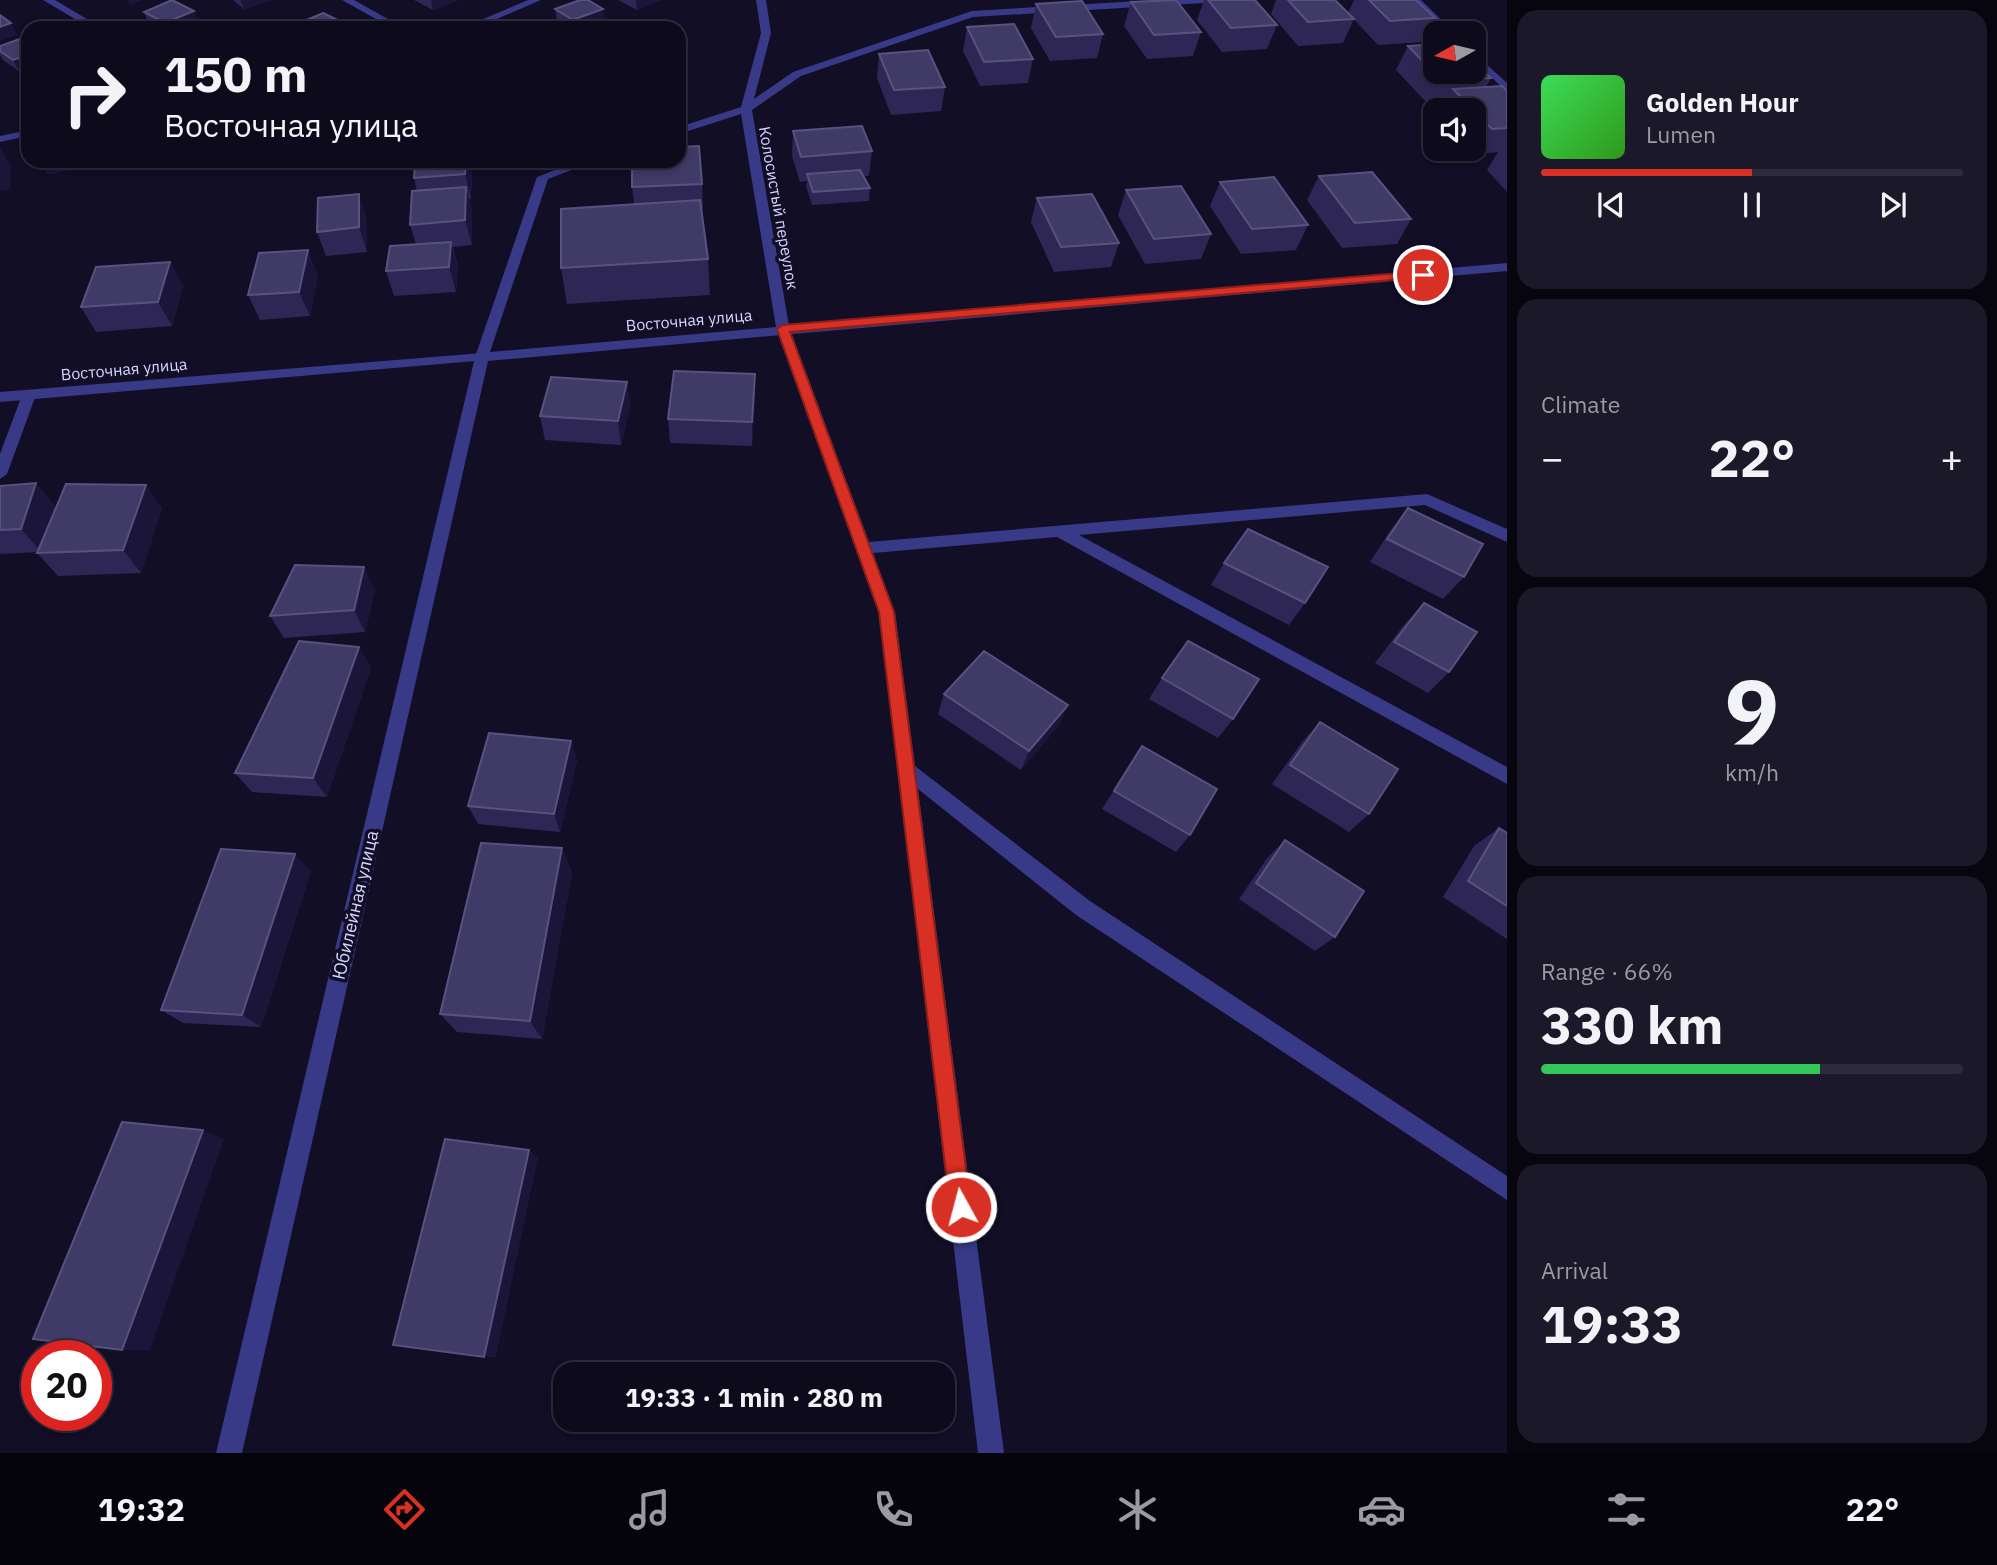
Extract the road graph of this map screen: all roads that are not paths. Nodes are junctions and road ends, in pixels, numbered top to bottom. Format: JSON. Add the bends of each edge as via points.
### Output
{"nodes":[{"id":1,"x":48,"y":0,"type":"edge"},
{"id":2,"x":347,"y":0,"type":"edge"},
{"id":3,"x":536,"y":0,"type":"edge"},
{"id":4,"x":761,"y":0,"type":"edge"},
{"id":5,"x":1203,"y":0,"type":"edge"},
{"id":6,"x":1416,"y":0,"type":"edge"},
{"id":7,"x":85,"y":21,"type":"edge"},
{"id":8,"x":386,"y":21,"type":"edge"},
{"id":9,"x":484,"y":21,"type":"edge"},
{"id":10,"x":1438,"y":21,"type":"edge"},
{"id":11,"x":1486,"y":68,"type":"edge"},
{"id":12,"x":1507,"y":89,"type":"edge"},
{"id":13,"x":746,"y":108,"type":"junction"},
{"id":14,"x":686,"y":129,"type":"edge"},
{"id":15,"x":21,"y":134,"type":"edge"},
{"id":16,"x":0,"y":139,"type":"edge"},
{"id":17,"x":569,"y":168,"type":"edge"},
{"id":18,"x":1507,"y":267,"type":"edge"},
{"id":19,"x":783,"y":329,"type":"junction"},
{"id":20,"x":482,"y":357,"type":"junction"},
{"id":21,"x":29,"y":395,"type":"junction"},
{"id":22,"x":0,"y":397,"type":"edge"},
{"id":23,"x":0,"y":474,"type":"edge"},
{"id":24,"x":1059,"y":531,"type":"junction"},
{"id":25,"x":1507,"y":536,"type":"edge"},
{"id":26,"x":863,"y":548,"type":"junction"},
{"id":27,"x":907,"y":770,"type":"junction"},
{"id":28,"x":1507,"y":776,"type":"edge"},
{"id":29,"x":1507,"y":1189,"type":"edge"},
{"id":30,"x":229,"y":1453,"type":"edge"},
{"id":31,"x":991,"y":1453,"type":"edge"}],
"edges":[{"from":1,"to":7,"type":"street"},
{"from":2,"to":8,"type":"street"},
{"from":3,"to":9,"type":"street"},
{"from":4,"to":13,"type":"street","via":[[765,33]]},
{"from":5,"to":13,"type":"street","name":"Колосистый переулок","via":[[972,14],[797,74]]},
{"from":6,"to":10,"type":"street"},
{"from":11,"to":12,"type":"street"},
{"from":13,"to":14,"type":"street"},
{"from":13,"to":19,"type":"street","name":"Колосистый переулок"},
{"from":15,"to":16,"type":"street"},
{"from":17,"to":20,"type":"street","name":"Юбилейная улица","via":[[543,177]]},
{"from":18,"to":19,"type":"street","name":"Восточная улица"},
{"from":19,"to":20,"type":"street","name":"Восточная улица"},
{"from":19,"to":26,"type":"street","name":"Колосистый переулок"},
{"from":20,"to":21,"type":"street","name":"Восточная улица"},
{"from":20,"to":30,"type":"street","name":"Юбилейная улица"},
{"from":21,"to":22,"type":"street","name":"Восточная улица"},
{"from":21,"to":23,"type":"street"},
{"from":24,"to":25,"type":"street","via":[[1427,499]]},
{"from":24,"to":26,"type":"street"},
{"from":24,"to":28,"type":"street"},
{"from":26,"to":27,"type":"street","name":"Колосистый переулок","via":[[887,612]]},
{"from":27,"to":29,"type":"street","via":[[1083,908]]},
{"from":27,"to":31,"type":"street","name":"Колосистый переулок"}]}
